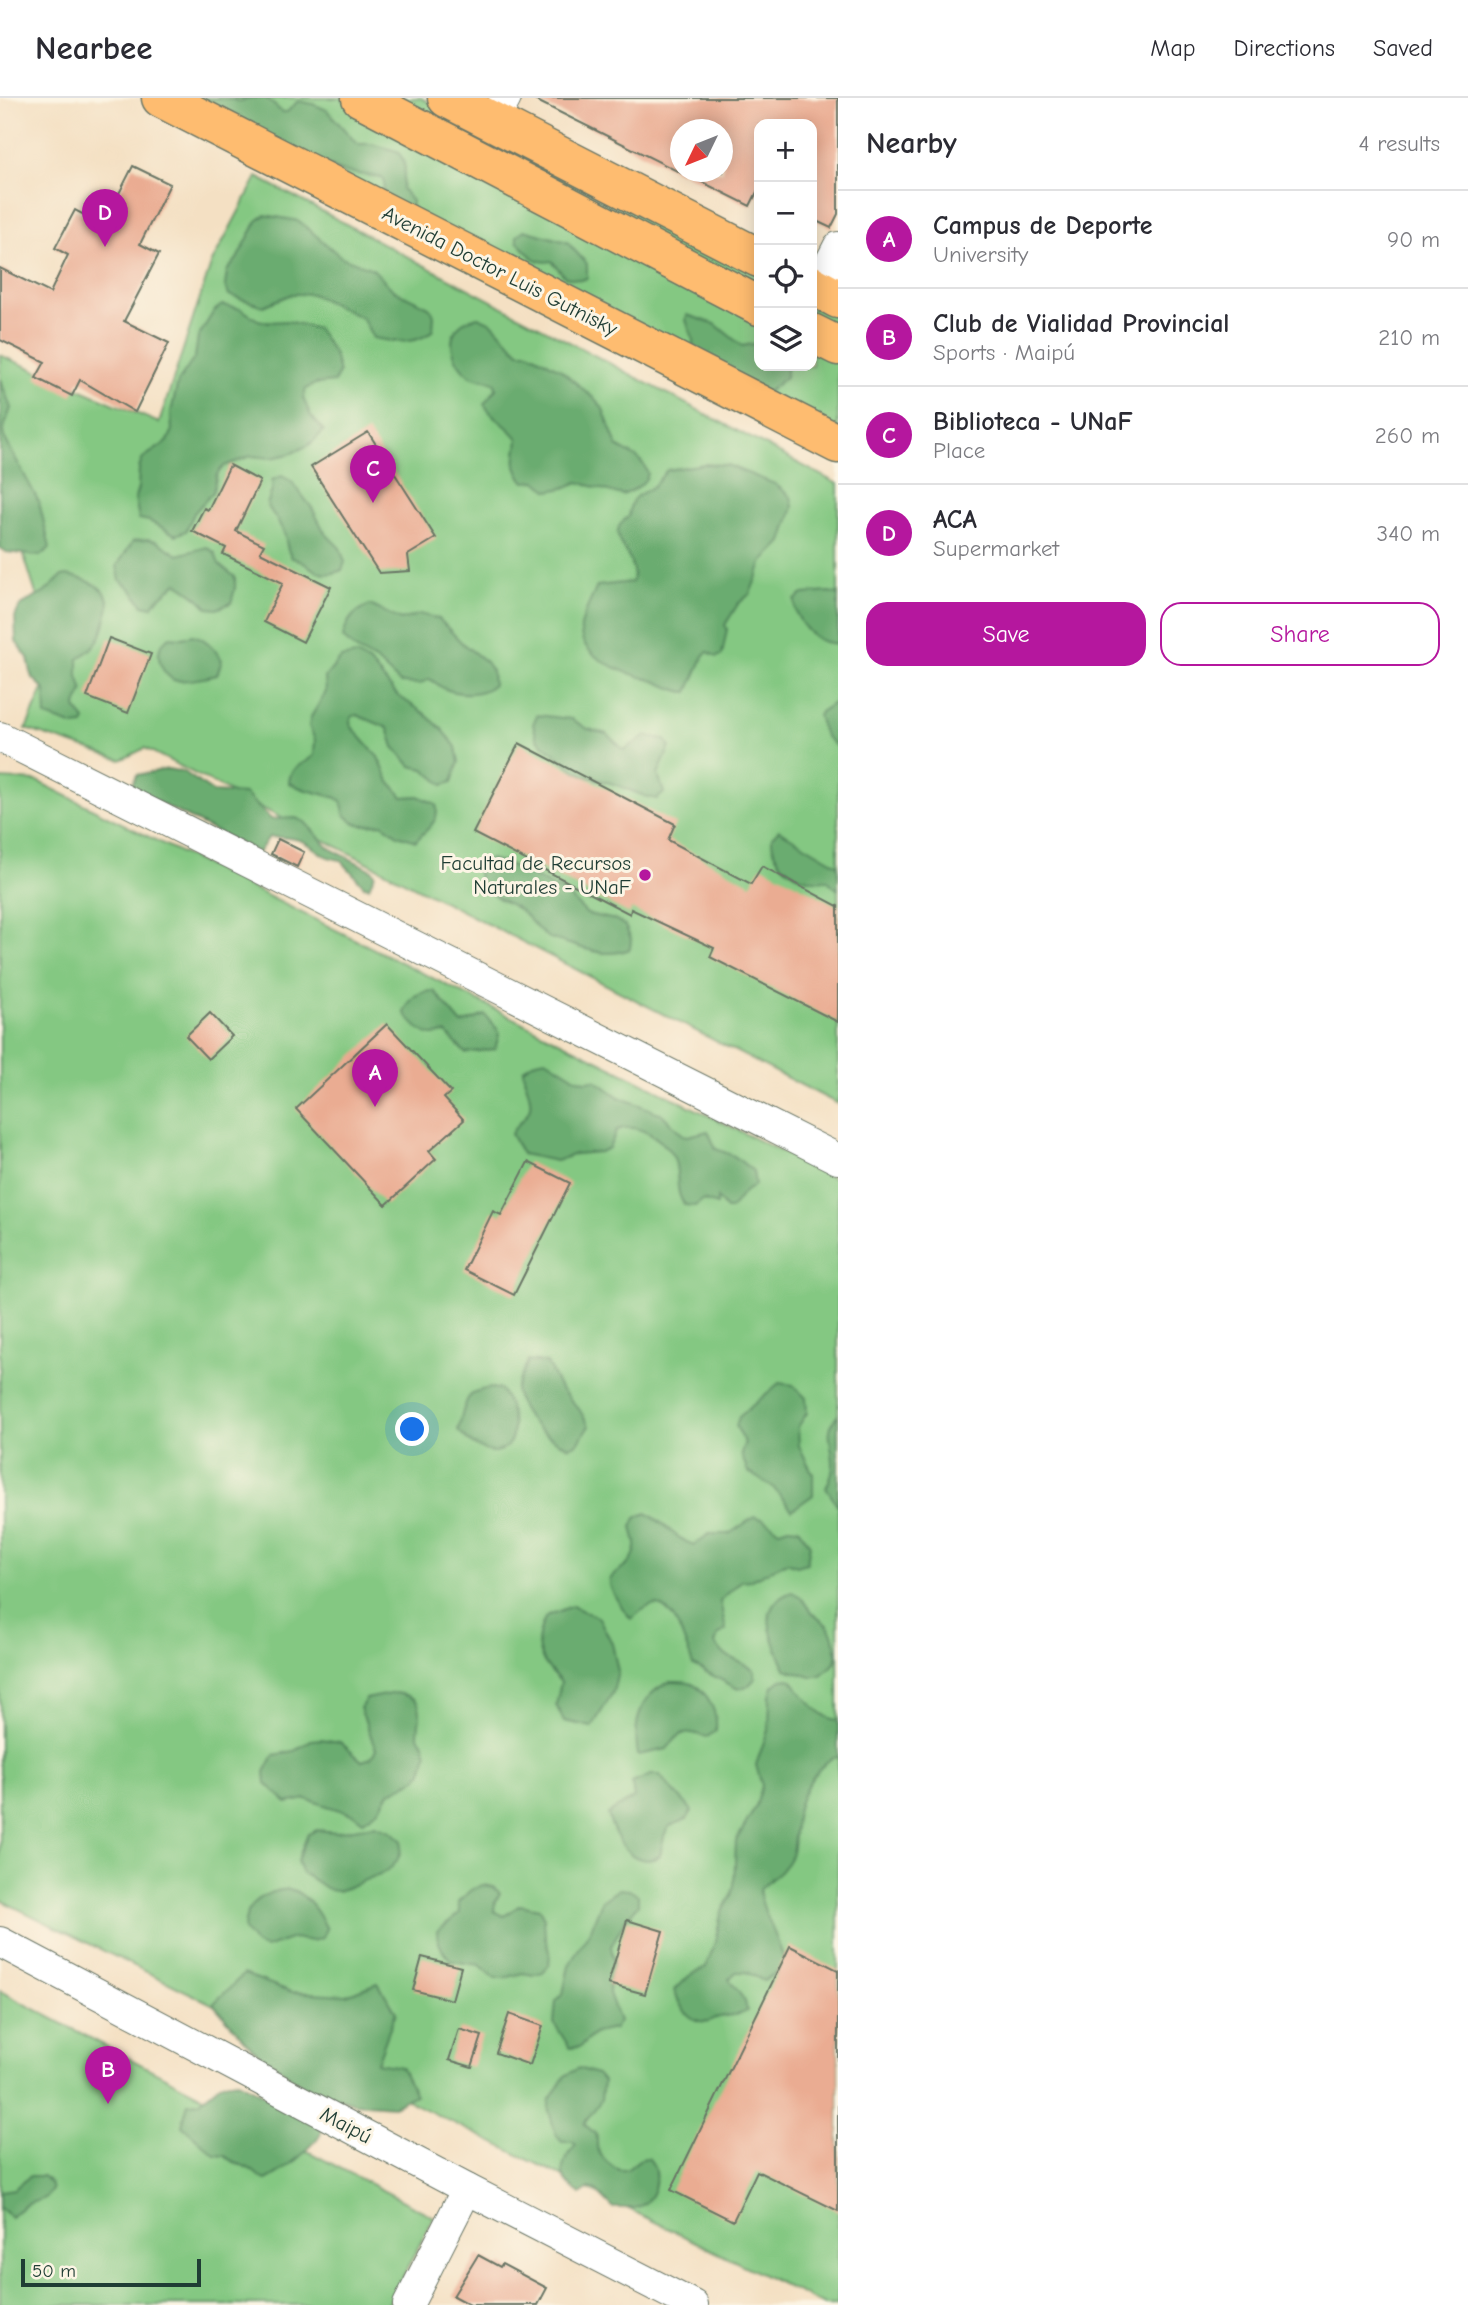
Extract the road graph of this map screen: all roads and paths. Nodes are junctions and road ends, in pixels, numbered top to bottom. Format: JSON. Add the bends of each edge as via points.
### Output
{"nodes":[{"id":1,"x":161,"y":98,"type":"edge"},
{"id":2,"x":361,"y":98,"type":"edge"},
{"id":3,"x":447,"y":98,"type":"edge"},
{"id":4,"x":500,"y":110,"type":"edge"},
{"id":5,"x":838,"y":247,"type":"edge"},
{"id":6,"x":754,"y":255,"type":"edge"},
{"id":7,"x":822,"y":291,"type":"edge"},
{"id":8,"x":754,"y":303,"type":"edge"},
{"id":9,"x":817,"y":336,"type":"edge"},
{"id":10,"x":838,"y":346,"type":"edge"},
{"id":11,"x":838,"y":444,"type":"edge"},
{"id":12,"x":0,"y":737,"type":"edge"},
{"id":13,"x":838,"y":1159,"type":"edge"},
{"id":14,"x":0,"y":1942,"type":"edge"},
{"id":15,"x":467,"y":2189,"type":"junction"},
{"id":16,"x":408,"y":2305,"type":"edge"},
{"id":17,"x":693,"y":2305,"type":"edge"}],
"edges":[{"from":1,"to":11,"type":"main road","name":"Avenida Doctor Luis Gutnisky"},
{"from":2,"to":8,"type":"main road"},
{"from":3,"to":4,"type":"main road"},
{"from":4,"to":6,"type":"main road"},
{"from":5,"to":7,"type":"street"},
{"from":9,"to":10,"type":"main road"},
{"from":12,"to":13,"type":"street"},
{"from":14,"to":15,"type":"street","name":"Maipú"},
{"from":15,"to":16,"type":"street"},
{"from":15,"to":17,"type":"street","name":"Maipú"}]}
